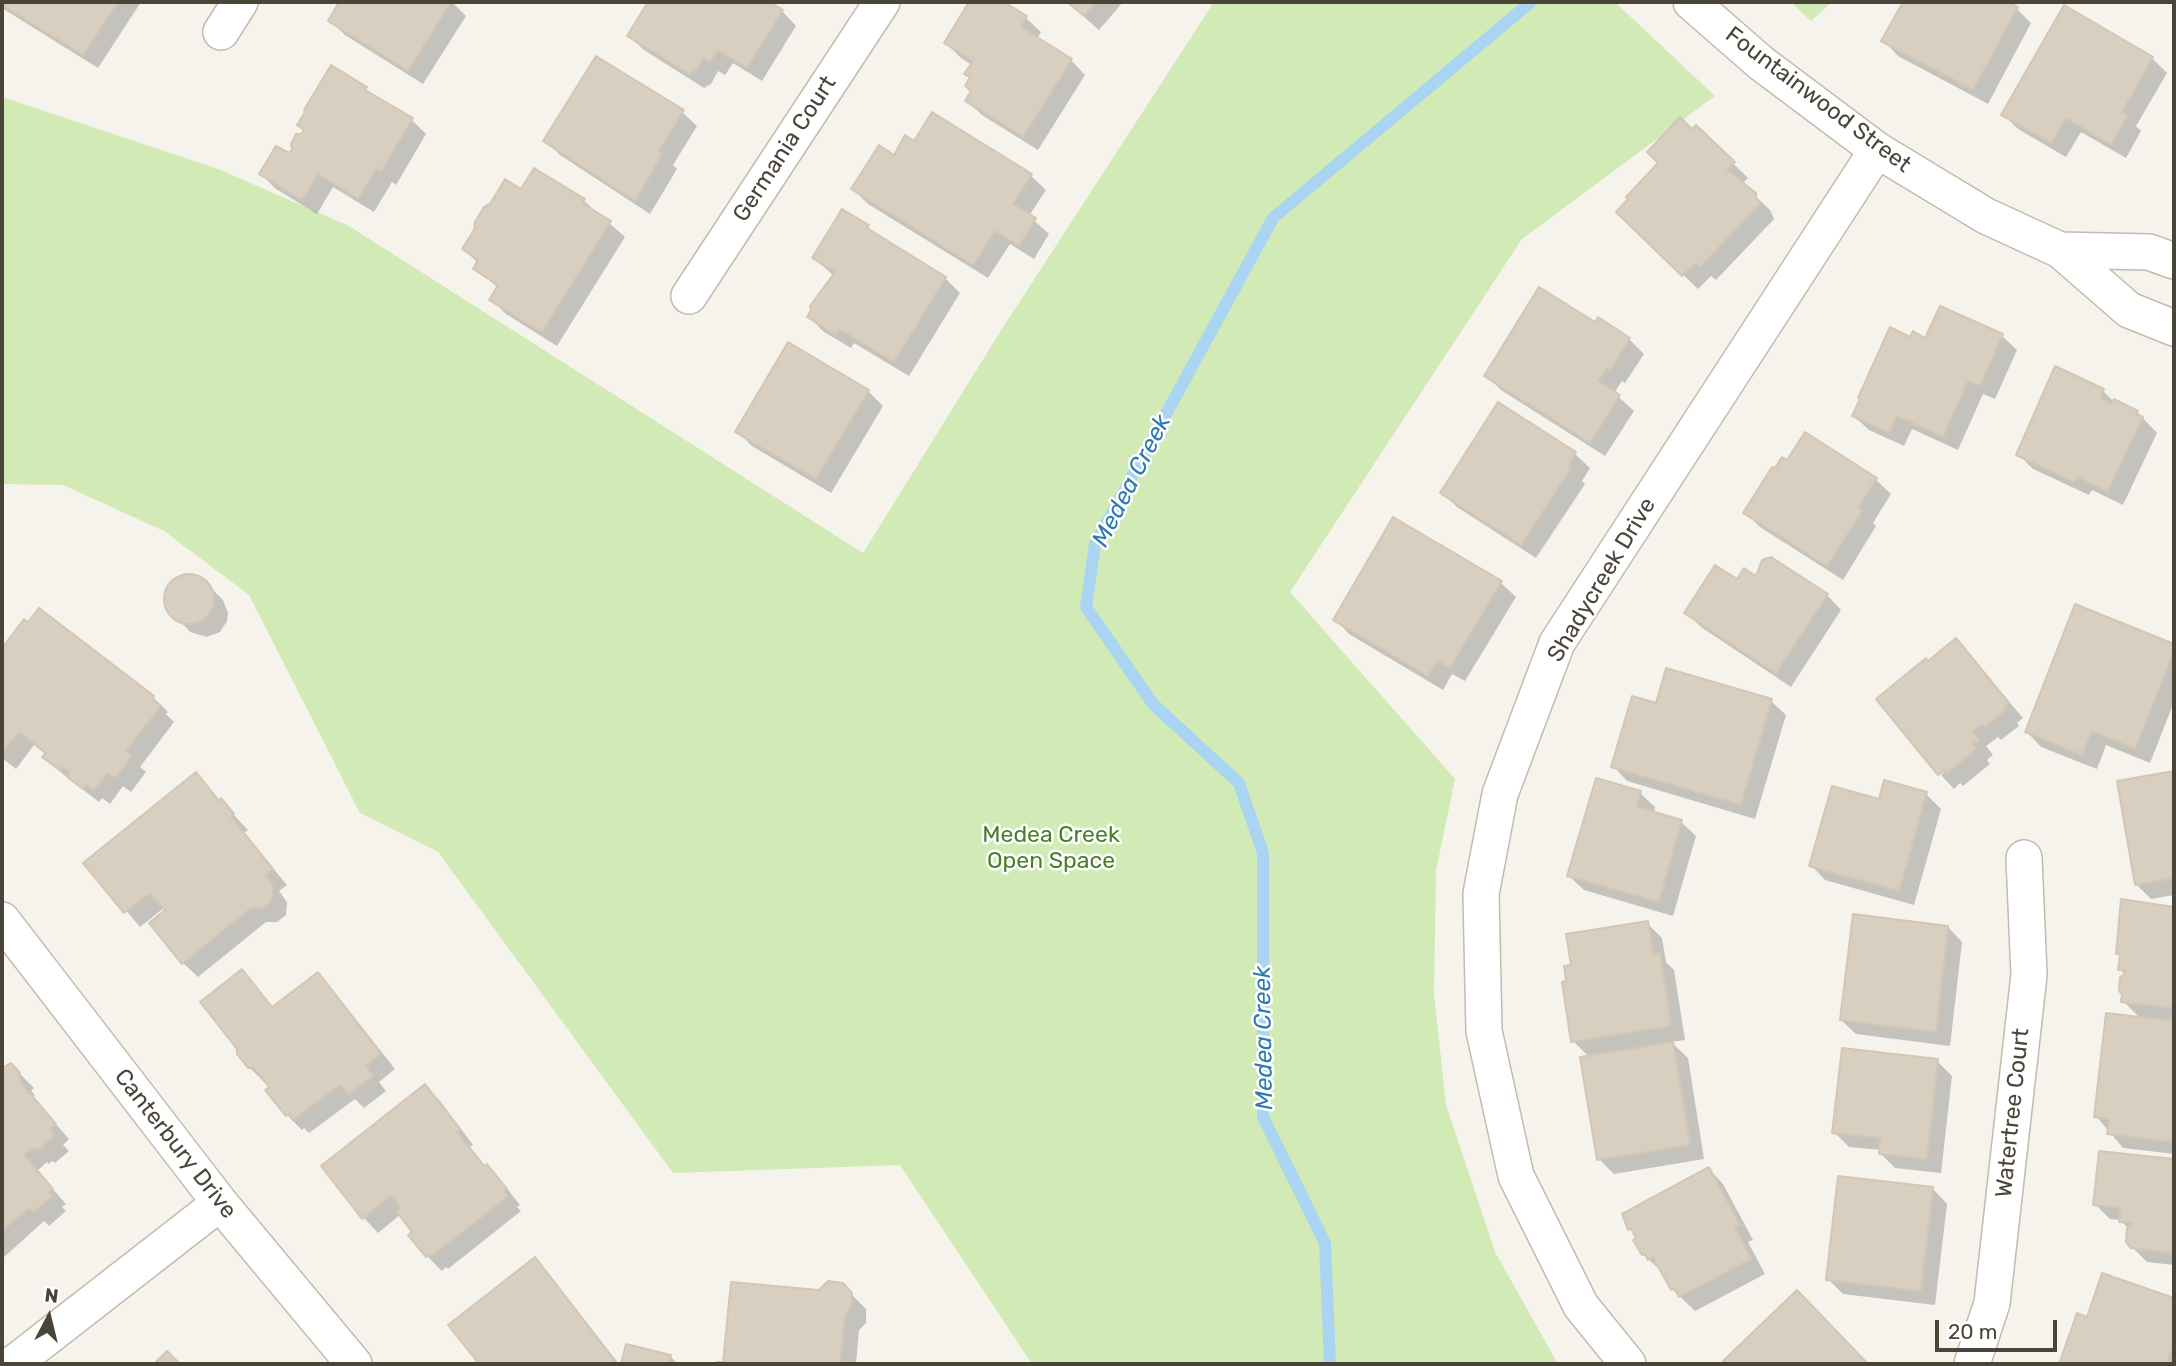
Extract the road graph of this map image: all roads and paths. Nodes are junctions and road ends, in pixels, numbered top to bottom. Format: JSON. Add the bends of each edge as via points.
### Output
{"nodes":[{"id":1,"x":240,"y":2,"type":"edge"},
{"id":2,"x":882,"y":2,"type":"edge"},
{"id":3,"x":1691,"y":2,"type":"edge"},
{"id":4,"x":220,"y":32,"type":"dead end"},
{"id":5,"x":1877,"y":150,"type":"junction"},
{"id":6,"x":2060,"y":250,"type":"junction"},
{"id":7,"x":2174,"y":261,"type":"edge"},
{"id":8,"x":689,"y":296,"type":"dead end"},
{"id":9,"x":2172,"y":321,"type":"edge"},
{"id":10,"x":2024,"y":858,"type":"dead end"},
{"id":11,"x":2,"y":920,"type":"edge"},
{"id":12,"x":220,"y":1203,"type":"junction"},
{"id":13,"x":13,"y":1364,"type":"edge"},
{"id":14,"x":354,"y":1364,"type":"edge"},
{"id":15,"x":1628,"y":1364,"type":"edge"},
{"id":16,"x":1972,"y":1364,"type":"edge"}],
"edges":[{"from":1,"to":4,"type":"street"},
{"from":2,"to":8,"type":"street","name":"Germania Court"},
{"from":3,"to":5,"type":"street","name":"Fountainwood Street","via":[[1761,63]]},
{"from":5,"to":6,"type":"street","name":"Fountainwood Street","via":[[1986,216]]},
{"from":5,"to":15,"type":"street","name":"Shadycreek Drive","via":[[1557,643],[1500,794],[1481,894],[1484,1031],[1513,1163],[1581,1306]]},
{"from":6,"to":7,"type":"street","name":"Fountainwood Street","via":[[2149,252]]},
{"from":6,"to":9,"type":"street","name":"Fountainwood Street","via":[[2129,310]]},
{"from":10,"to":16,"type":"street","name":"Watertree Court","via":[[2029,975],[1992,1303]]},
{"from":11,"to":12,"type":"street","name":"Canterbury Drive"},
{"from":12,"to":13,"type":"street"},
{"from":12,"to":14,"type":"street","name":"Canterbury Drive"}]}
